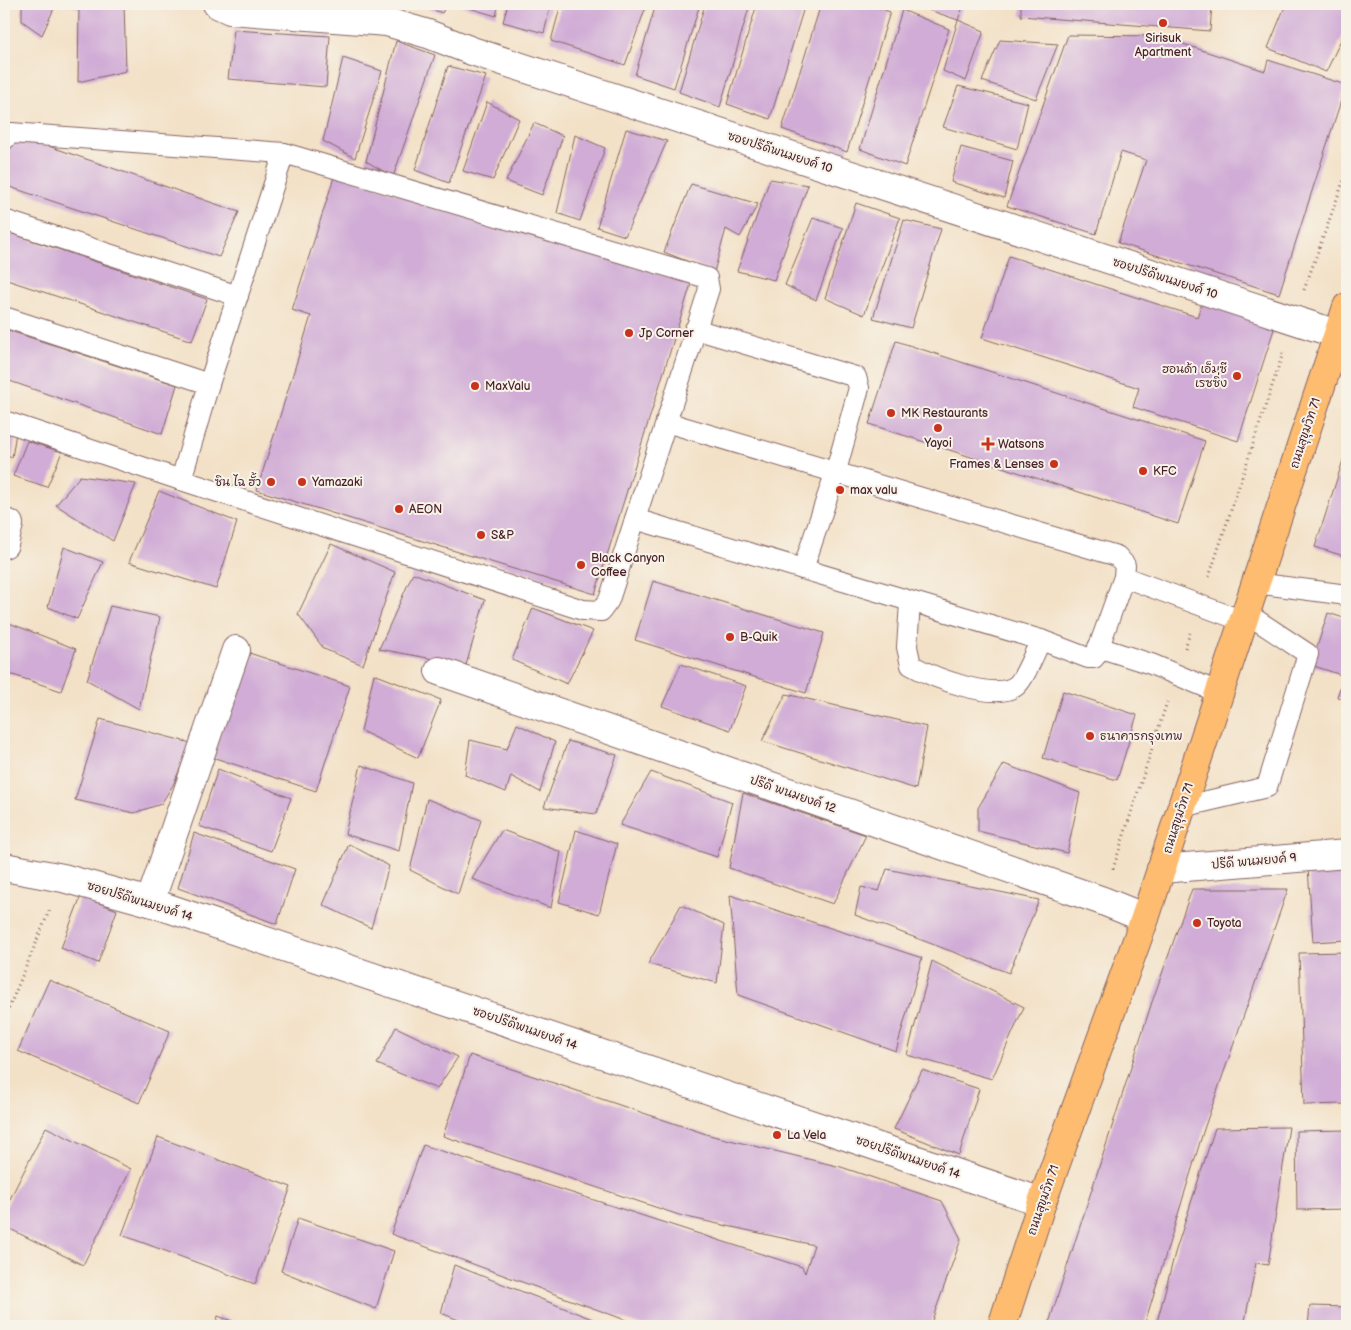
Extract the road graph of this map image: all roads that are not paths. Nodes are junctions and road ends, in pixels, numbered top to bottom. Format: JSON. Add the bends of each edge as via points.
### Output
{"nodes":[{"id":1,"x":217,"y":4,"type":"edge"},
{"id":2,"x":4,"y":140,"type":"edge"},
{"id":3,"x":284,"y":153,"type":"junction"},
{"id":4,"x":4,"y":220,"type":"edge"},
{"id":5,"x":238,"y":296,"type":"junction"},
{"id":6,"x":1347,"y":307,"type":"edge"},
{"id":7,"x":4,"y":317,"type":"edge"},
{"id":8,"x":695,"y":329,"type":"junction"},
{"id":9,"x":1338,"y":334,"type":"junction"},
{"id":10,"x":209,"y":384,"type":"junction"},
{"id":11,"x":4,"y":421,"type":"edge"},
{"id":12,"x":666,"y":422,"type":"junction"},
{"id":13,"x":835,"y":474,"type":"junction"},
{"id":14,"x":181,"y":480,"type":"junction"},
{"id":15,"x":635,"y":519,"type":"junction"},
{"id":16,"x":803,"y":569,"type":"junction"},
{"id":17,"x":1124,"y":577,"type":"junction"},
{"id":18,"x":1256,"y":583,"type":"junction"},
{"id":19,"x":1347,"y":595,"type":"edge"},
{"id":20,"x":910,"y":603,"type":"junction"},
{"id":21,"x":1244,"y":617,"type":"junction"},
{"id":22,"x":1041,"y":640,"type":"junction"},
{"id":23,"x":1098,"y":647,"type":"junction"},
{"id":24,"x":236,"y":650,"type":"dead end"},
{"id":25,"x":439,"y":671,"type":"dead end"},
{"id":26,"x":1220,"y":693,"type":"junction"},
{"id":27,"x":1182,"y":807,"type":"junction"},
{"id":28,"x":1347,"y":854,"type":"edge"},
{"id":29,"x":4,"y":867,"type":"edge"},
{"id":30,"x":1161,"y":869,"type":"junction"},
{"id":31,"x":150,"y":902,"type":"junction"},
{"id":32,"x":1145,"y":918,"type":"junction"},
{"id":33,"x":1042,"y":1202,"type":"junction"},
{"id":34,"x":1002,"y":1326,"type":"edge"}],
"edges":[{"from":1,"to":9,"type":"street","name":"ซอยปรีดีพนมยงค์ 10","via":[[230,10],[387,22],[428,34],[491,58]]},
{"from":2,"to":3,"type":"lane","via":[[11,133]]},
{"from":3,"to":5,"type":"lane"},
{"from":3,"to":8,"type":"lane","via":[[707,278],[709,289]]},
{"from":4,"to":5,"type":"lane"},
{"from":5,"to":10,"type":"lane"},
{"from":6,"to":9,"type":"main road","name":"ถนนสุขุมวิท 71"},
{"from":7,"to":10,"type":"lane"},
{"from":8,"to":12,"type":"lane"},
{"from":8,"to":13,"type":"lane","via":[[856,378],[859,388]]},
{"from":9,"to":18,"type":"main road","name":"ถนนสุขุมวิท 71"},
{"from":10,"to":14,"type":"lane"},
{"from":11,"to":14,"type":"lane"},
{"from":12,"to":13,"type":"lane"},
{"from":12,"to":15,"type":"lane"},
{"from":13,"to":16,"type":"lane"},
{"from":13,"to":17,"type":"lane","via":[[1117,556],[1125,565]]},
{"from":14,"to":15,"type":"lane","via":[[584,610],[601,611],[610,600]]},
{"from":15,"to":16,"type":"lane"},
{"from":16,"to":20,"type":"lane"},
{"from":17,"to":21,"type":"lane"},
{"from":17,"to":23,"type":"lane"},
{"from":18,"to":19,"type":"lane"},
{"from":18,"to":21,"type":"main road","name":"ถนนสุขุมวิท 71"},
{"from":20,"to":22,"type":"lane"},
{"from":20,"to":22,"type":"lane","via":[[906,647],[911,665],[984,692],[1005,692],[1018,684]]},
{"from":21,"to":26,"type":"main road","name":"ถนนสุขุมวิท 71"},
{"from":21,"to":27,"type":"lane","via":[[1308,654],[1267,787]]},
{"from":22,"to":23,"type":"lane","via":[[1088,658],[1094,658]]},
{"from":23,"to":26,"type":"lane","via":[[1151,664]]},
{"from":24,"to":31,"type":"street"},
{"from":25,"to":32,"type":"street","name":"ปรีดี พนมยงค์ 12"},
{"from":26,"to":27,"type":"main road","name":"ถนนสุขุมวิท 71"},
{"from":27,"to":30,"type":"main road","name":"ถนนสุขุมวิท 71"},
{"from":28,"to":30,"type":"street","name":"ปรีดี พนมยงค์ 9"},
{"from":29,"to":31,"type":"street","name":"ซอยปรีดีพนมยงค์ 14","via":[[63,878]]},
{"from":30,"to":32,"type":"main road","name":"ถนนสุขุมวิท 71"},
{"from":31,"to":33,"type":"street","name":"ซอยปรีดีพนมยงค์ 14"},
{"from":32,"to":33,"type":"main road","name":"ถนนสุขุมวิท 71"},
{"from":33,"to":34,"type":"main road","name":"ถนนสุขุมวิท 71"}]}
